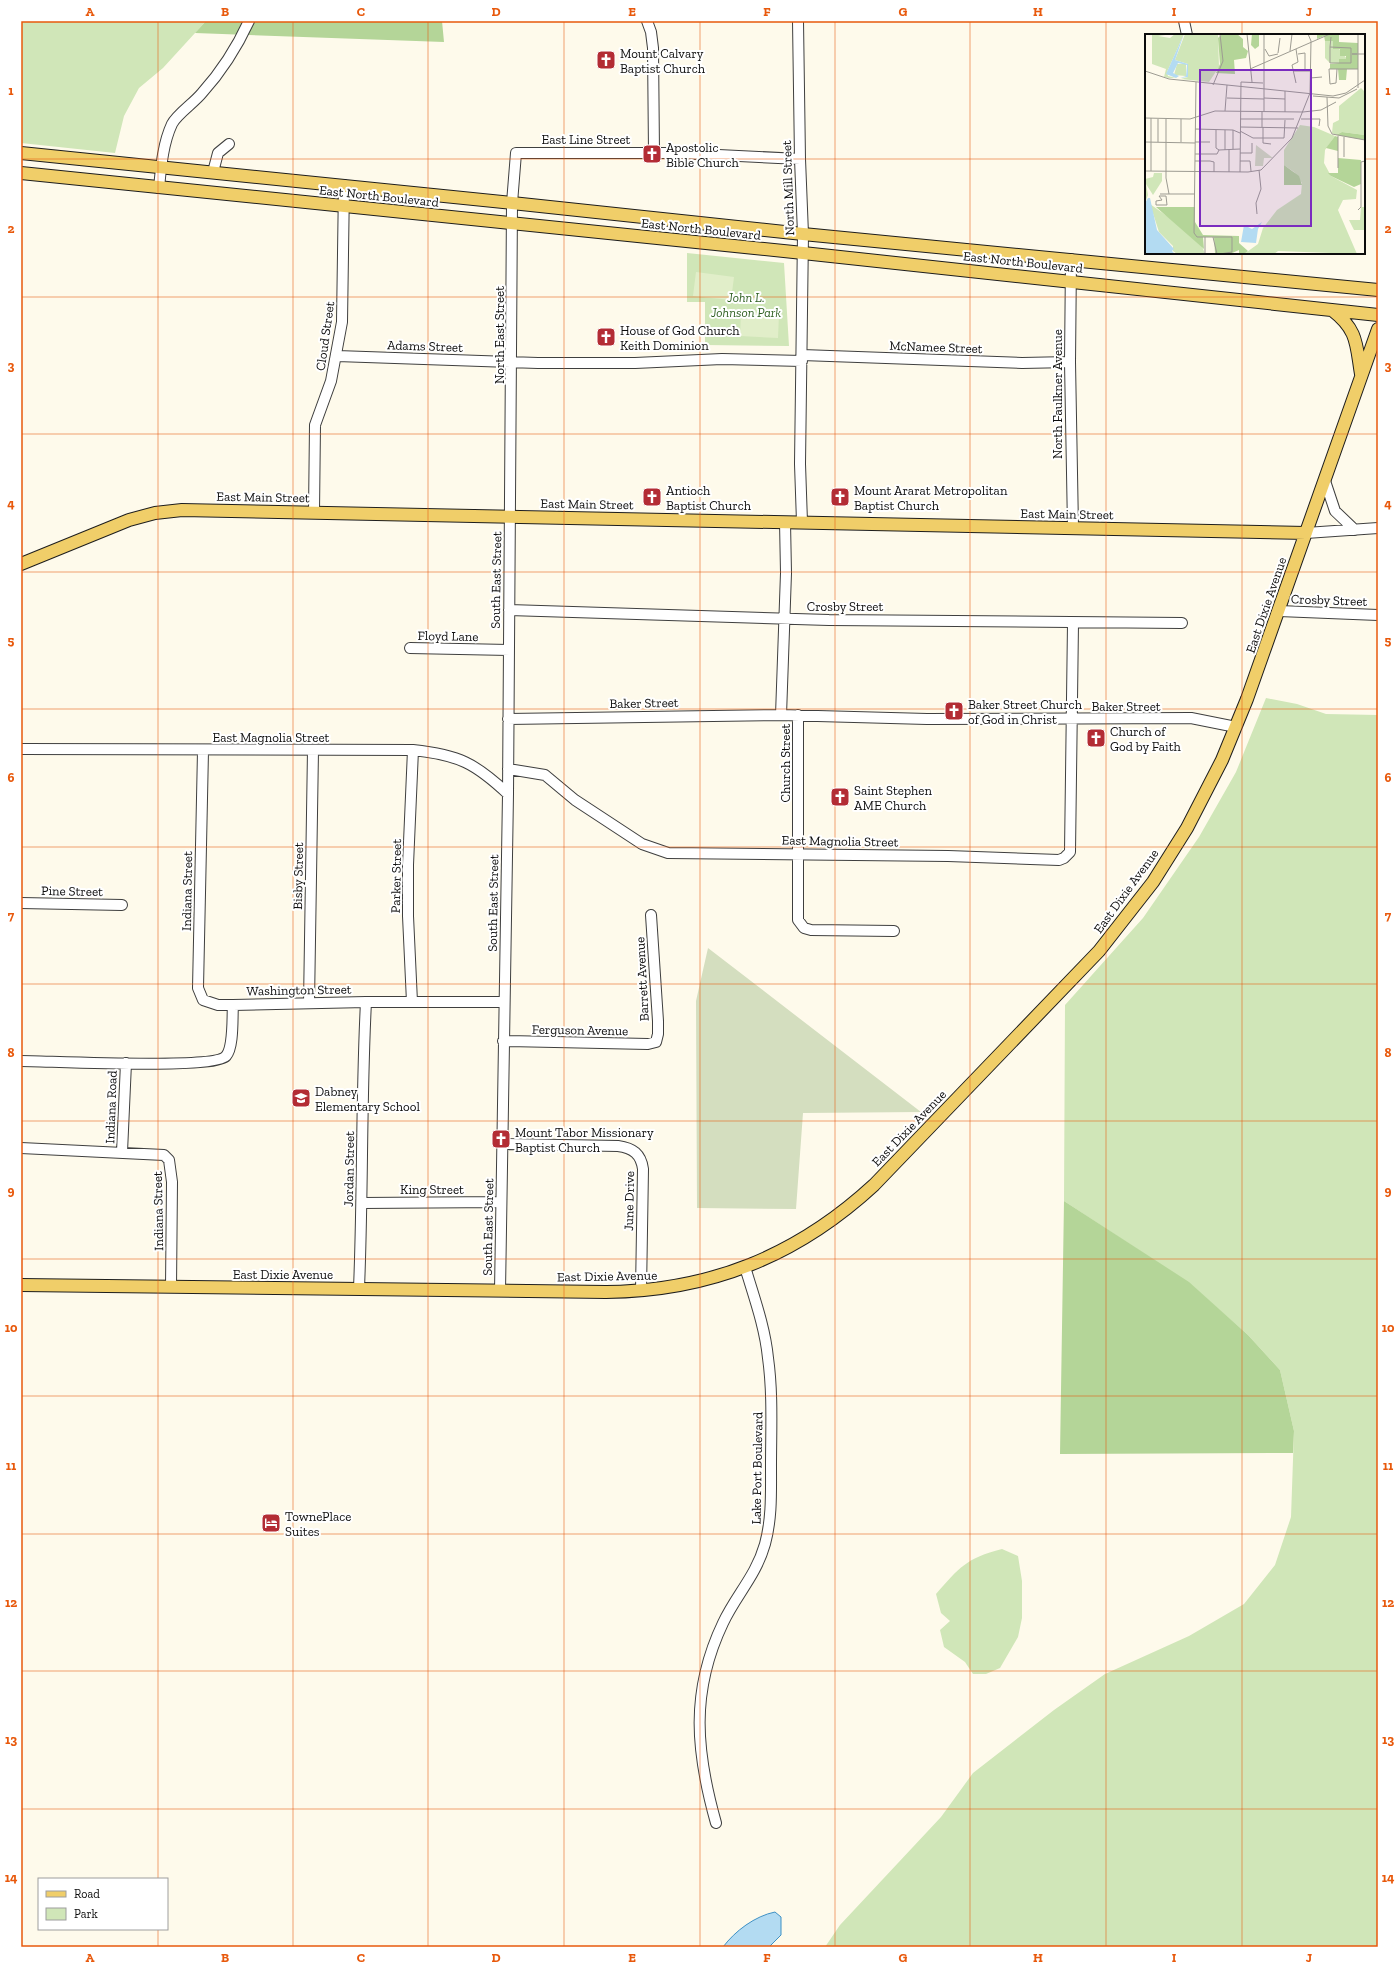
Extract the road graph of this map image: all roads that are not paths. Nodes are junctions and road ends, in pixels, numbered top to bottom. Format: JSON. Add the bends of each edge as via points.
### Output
{"nodes":[{"id":1,"x":249,"y":21,"type":"edge"},
{"id":2,"x":647,"y":21,"type":"edge"},
{"id":3,"x":798,"y":21,"type":"edge"},
{"id":4,"x":1184,"y":21,"type":"edge"},
{"id":5,"x":1187,"y":34,"type":"edge"},
{"id":6,"x":229,"y":144,"type":"dead end"},
{"id":7,"x":21,"y":153,"type":"edge"},
{"id":8,"x":516,"y":153,"type":"joint"},
{"id":9,"x":654,"y":153,"type":"junction"},
{"id":10,"x":800,"y":159,"type":"junction"},
{"id":11,"x":162,"y":167,"type":"junction"},
{"id":12,"x":213,"y":172,"type":"junction"},
{"id":13,"x":21,"y":174,"type":"edge"},
{"id":14,"x":344,"y":185,"type":"junction"},
{"id":15,"x":160,"y":188,"type":"junction"},
{"id":16,"x":512,"y":203,"type":"junction"},
{"id":17,"x":344,"y":207,"type":"junction"},
{"id":18,"x":512,"y":224,"type":"junction"},
{"id":19,"x":803,"y":234,"type":"junction"},
{"id":20,"x":803,"y":253,"type":"junction"},
{"id":21,"x":1071,"y":259,"type":"junction"},
{"id":22,"x":1070,"y":281,"type":"junction"},
{"id":23,"x":1378,"y":290,"type":"edge"},
{"id":24,"x":1331,"y":309,"type":"junction"},
{"id":25,"x":1378,"y":315,"type":"edge"},
{"id":26,"x":1378,"y":329,"type":"edge"},
{"id":27,"x":337,"y":356,"type":"junction"},
{"id":28,"x":802,"y":358,"type":"junction"},
{"id":29,"x":512,"y":362,"type":"junction"},
{"id":30,"x":1070,"y":362,"type":"junction"},
{"id":31,"x":1362,"y":376,"type":"junction"},
{"id":32,"x":1325,"y":480,"type":"junction"},
{"id":33,"x":314,"y":512,"type":"junction"},
{"id":34,"x":510,"y":516,"type":"junction"},
{"id":35,"x":785,"y":522,"type":"junction"},
{"id":36,"x":802,"y":522,"type":"junction"},
{"id":37,"x":1073,"y":528,"type":"junction"},
{"id":38,"x":1378,"y":528,"type":"edge"},
{"id":39,"x":1355,"y":530,"type":"junction"},
{"id":40,"x":1306,"y":533,"type":"junction"},
{"id":41,"x":21,"y":564,"type":"edge"},
{"id":42,"x":509,"y":610,"type":"junction"},
{"id":43,"x":1279,"y":611,"type":"junction"},
{"id":44,"x":1378,"y":615,"type":"edge"},
{"id":45,"x":785,"y":618,"type":"junction"},
{"id":46,"x":1073,"y":623,"type":"junction"},
{"id":47,"x":1182,"y":623,"type":"dead end"},
{"id":48,"x":410,"y":648,"type":"dead end"},
{"id":49,"x":508,"y":650,"type":"junction"},
{"id":50,"x":781,"y":715,"type":"junction"},
{"id":51,"x":798,"y":715,"type":"junction"},
{"id":52,"x":508,"y":718,"type":"junction"},
{"id":53,"x":1072,"y":719,"type":"junction"},
{"id":54,"x":1236,"y":727,"type":"junction"},
{"id":55,"x":21,"y":749,"type":"edge"},
{"id":56,"x":313,"y":750,"type":"junction"},
{"id":57,"x":413,"y":750,"type":"junction"},
{"id":58,"x":203,"y":751,"type":"junction"},
{"id":59,"x":508,"y":769,"type":"junction"},
{"id":60,"x":508,"y":794,"type":"junction"},
{"id":61,"x":798,"y":854,"type":"junction"},
{"id":62,"x":21,"y":903,"type":"edge"},
{"id":63,"x":122,"y":905,"type":"dead end"},
{"id":64,"x":652,"y":915,"type":"dead end"},
{"id":65,"x":894,"y":931,"type":"dead end"},
{"id":66,"x":366,"y":1002,"type":"junction"},
{"id":67,"x":412,"y":1002,"type":"junction"},
{"id":68,"x":504,"y":1002,"type":"junction"},
{"id":69,"x":309,"y":1003,"type":"junction"},
{"id":70,"x":233,"y":1005,"type":"junction"},
{"id":71,"x":503,"y":1041,"type":"junction"},
{"id":72,"x":656,"y":1042,"type":"joint"},
{"id":73,"x":21,"y":1061,"type":"edge"},
{"id":74,"x":126,"y":1063,"type":"junction"},
{"id":75,"x":503,"y":1144,"type":"junction"},
{"id":76,"x":21,"y":1148,"type":"edge"},
{"id":77,"x":122,"y":1152,"type":"junction"},
{"id":78,"x":502,"y":1202,"type":"junction"},
{"id":79,"x":362,"y":1203,"type":"junction"},
{"id":80,"x":746,"y":1267,"type":"junction"},
{"id":81,"x":21,"y":1285,"type":"edge"},
{"id":82,"x":171,"y":1287,"type":"junction"},
{"id":83,"x":359,"y":1288,"type":"junction"},
{"id":84,"x":500,"y":1291,"type":"junction"},
{"id":85,"x":641,"y":1291,"type":"junction"},
{"id":86,"x":716,"y":1823,"type":"dead end"}],
"edges":[{"from":1,"to":11,"type":"street","via":[[216,76],[196,101],[173,123]]},
{"from":2,"to":9,"type":"street","via":[[653,48]]},
{"from":3,"to":10,"type":"street","name":"North Mill Street"},
{"from":4,"to":5,"type":"street"},
{"from":6,"to":12,"type":"street","via":[[218,153]]},
{"from":7,"to":11,"type":"main road","name":"East North Boulevard"},
{"from":8,"to":9,"type":"street","name":"East Line Street"},
{"from":8,"to":16,"type":"street","name":"North East Street"},
{"from":9,"to":10,"type":"street","name":"East Line Street"},
{"from":10,"to":19,"type":"street","name":"North Mill Street"},
{"from":11,"to":12,"type":"main road","name":"East North Boulevard"},
{"from":11,"to":15,"type":"street"},
{"from":12,"to":14,"type":"main road","name":"East North Boulevard"},
{"from":13,"to":15,"type":"main road","name":"East North Boulevard"},
{"from":14,"to":16,"type":"main road","name":"East North Boulevard"},
{"from":14,"to":17,"type":"street","name":"Cloud Street"},
{"from":15,"to":17,"type":"main road","name":"East North Boulevard"},
{"from":16,"to":18,"type":"street","name":"North East Street"},
{"from":16,"to":19,"type":"main road","name":"East North Boulevard"},
{"from":17,"to":18,"type":"main road","name":"East North Boulevard"},
{"from":17,"to":27,"type":"street","name":"Cloud Street","via":[[344,294]]},
{"from":18,"to":20,"type":"main road","name":"East North Boulevard"},
{"from":18,"to":29,"type":"street","name":"North East Street"},
{"from":19,"to":20,"type":"street","name":"North Mill Street"},
{"from":19,"to":21,"type":"main road","name":"East North Boulevard"},
{"from":20,"to":22,"type":"main road","name":"East North Boulevard"},
{"from":20,"to":28,"type":"street","name":"North Mill Street"},
{"from":21,"to":22,"type":"street","name":"North Faulkner Avenue"},
{"from":21,"to":23,"type":"main road","name":"East North Boulevard"},
{"from":22,"to":24,"type":"main road","name":"East North Boulevard"},
{"from":22,"to":30,"type":"street","name":"North Faulkner Avenue"},
{"from":24,"to":25,"type":"main road","name":"East North Boulevard"},
{"from":24,"to":31,"type":"main road","via":[[1345,320],[1352,331]]},
{"from":26,"to":31,"type":"main road","name":"East Dixie Avenue"},
{"from":27,"to":29,"type":"street","name":"Adams Street"},
{"from":27,"to":33,"type":"street","name":"Cloud Street","via":[[315,425]]},
{"from":28,"to":29,"type":"street","name":"McNamee Street","via":[[635,363]]},
{"from":28,"to":30,"type":"street","name":"McNamee Street"},
{"from":28,"to":36,"type":"street","name":"North Mill Street"},
{"from":29,"to":34,"type":"street","name":"North East Street"},
{"from":30,"to":37,"type":"street","name":"North Faulkner Avenue"},
{"from":31,"to":32,"type":"main road","name":"East Dixie Avenue"},
{"from":32,"to":39,"type":"street","via":[[1335,511]]},
{"from":32,"to":40,"type":"main road","name":"East Dixie Avenue"},
{"from":33,"to":34,"type":"main road","name":"East Main Street"},
{"from":33,"to":41,"type":"main road","name":"East Main Street","via":[[182,510],[155,513],[129,520]]},
{"from":34,"to":35,"type":"main road","name":"East Main Street"},
{"from":34,"to":42,"type":"street","name":"South East Street"},
{"from":35,"to":36,"type":"main road","name":"East Main Street"},
{"from":35,"to":45,"type":"street","name":"Church Street"},
{"from":36,"to":37,"type":"main road","name":"East Main Street"},
{"from":37,"to":40,"type":"main road","name":"East Main Street"},
{"from":38,"to":39,"type":"street","name":"East Main Street"},
{"from":39,"to":40,"type":"street","name":"East Main Street"},
{"from":40,"to":43,"type":"main road","name":"East Dixie Avenue"},
{"from":42,"to":45,"type":"street","name":"Crosby Street"},
{"from":42,"to":49,"type":"street","name":"South East Street"},
{"from":43,"to":44,"type":"street","name":"Crosby Street"},
{"from":43,"to":54,"type":"main road","name":"East Dixie Avenue"},
{"from":45,"to":46,"type":"street","name":"Crosby Street"},
{"from":45,"to":50,"type":"street","name":"Church Street"},
{"from":46,"to":47,"type":"street","name":"Crosby Street"},
{"from":46,"to":53,"type":"street"},
{"from":48,"to":49,"type":"street","name":"Floyd Lane"},
{"from":49,"to":52,"type":"street","name":"South East Street"},
{"from":50,"to":51,"type":"street","name":"Church Street"},
{"from":50,"to":52,"type":"street","name":"Baker Street"},
{"from":51,"to":53,"type":"street","name":"Baker Street"},
{"from":51,"to":61,"type":"street","name":"Church Street"},
{"from":52,"to":59,"type":"street","name":"South East Street"},
{"from":53,"to":54,"type":"street","name":"Baker Street","via":[[1191,718]]},
{"from":53,"to":61,"type":"street","name":"East Magnolia Street","via":[[1070,852],[1059,860]]},
{"from":54,"to":80,"type":"main road","name":"East Dixie Avenue","via":[[1205,795],[1166,861],[1124,920],[1089,961],[890,1169],[855,1202],[804,1239]]},
{"from":55,"to":58,"type":"street","name":"East Magnolia Street"},
{"from":56,"to":57,"type":"street","name":"East Magnolia Street"},
{"from":56,"to":58,"type":"street","name":"East Magnolia Street"},
{"from":56,"to":69,"type":"street","name":"Bisby Street"},
{"from":57,"to":60,"type":"street","name":"East Magnolia Street","via":[[464,760],[489,776]]},
{"from":57,"to":67,"type":"street","name":"Parker Street","via":[[408,872]]},
{"from":58,"to":70,"type":"street","name":"Indiana Street","via":[[198,988],[206,1002]]},
{"from":59,"to":60,"type":"street","name":"South East Street"},
{"from":59,"to":61,"type":"street","name":"East Magnolia Street","via":[[544,775],[618,829],[642,844],[668,853]]},
{"from":60,"to":68,"type":"street","name":"South East Street"},
{"from":61,"to":65,"type":"street","name":"Church Street","via":[[798,920],[804,928],[824,931]]},
{"from":62,"to":63,"type":"street","name":"Pine Street"},
{"from":64,"to":72,"type":"street","name":"Barrett Avenue","via":[[658,1021]]},
{"from":66,"to":67,"type":"street","name":"Washington Street"},
{"from":66,"to":69,"type":"street","name":"Washington Street"},
{"from":66,"to":79,"type":"street","name":"Jordan Street"},
{"from":67,"to":68,"type":"street","name":"Washington Street"},
{"from":68,"to":71,"type":"street","name":"South East Street"},
{"from":69,"to":70,"type":"street","name":"Washington Street"},
{"from":70,"to":74,"type":"street","name":"Washington Street","via":[[230,1050],[223,1058],[191,1062]]},
{"from":71,"to":72,"type":"street","name":"Ferguson Avenue","via":[[648,1044]]},
{"from":71,"to":75,"type":"street","name":"South East Street"},
{"from":73,"to":74,"type":"street","name":"Washington Street"},
{"from":74,"to":77,"type":"street","name":"Indiana Road"},
{"from":75,"to":78,"type":"street","name":"South East Street"},
{"from":75,"to":85,"type":"street","name":"June Drive","via":[[618,1146],[627,1147],[639,1156],[643,1169]]},
{"from":76,"to":77,"type":"street","name":"Indiana Street"},
{"from":77,"to":82,"type":"street","name":"Indiana Street","via":[[164,1155],[169,1160],[172,1182]]},
{"from":78,"to":79,"type":"street","name":"King Street"},
{"from":78,"to":84,"type":"street","name":"South East Street"},
{"from":79,"to":83,"type":"street","name":"Jordan Street"},
{"from":80,"to":85,"type":"main road","name":"East Dixie Avenue","via":[[693,1283]]},
{"from":80,"to":86,"type":"street","name":"Lake Port Boulevard","via":[[764,1332],[768,1357],[771,1390],[772,1502],[770,1524],[760,1561],[723,1623],[702,1682],[700,1748]]},
{"from":81,"to":82,"type":"main road","name":"East Dixie Avenue"},
{"from":82,"to":83,"type":"main road","name":"East Dixie Avenue"},
{"from":83,"to":84,"type":"main road","name":"East Dixie Avenue"},
{"from":84,"to":85,"type":"main road","name":"East Dixie Avenue"}]}
